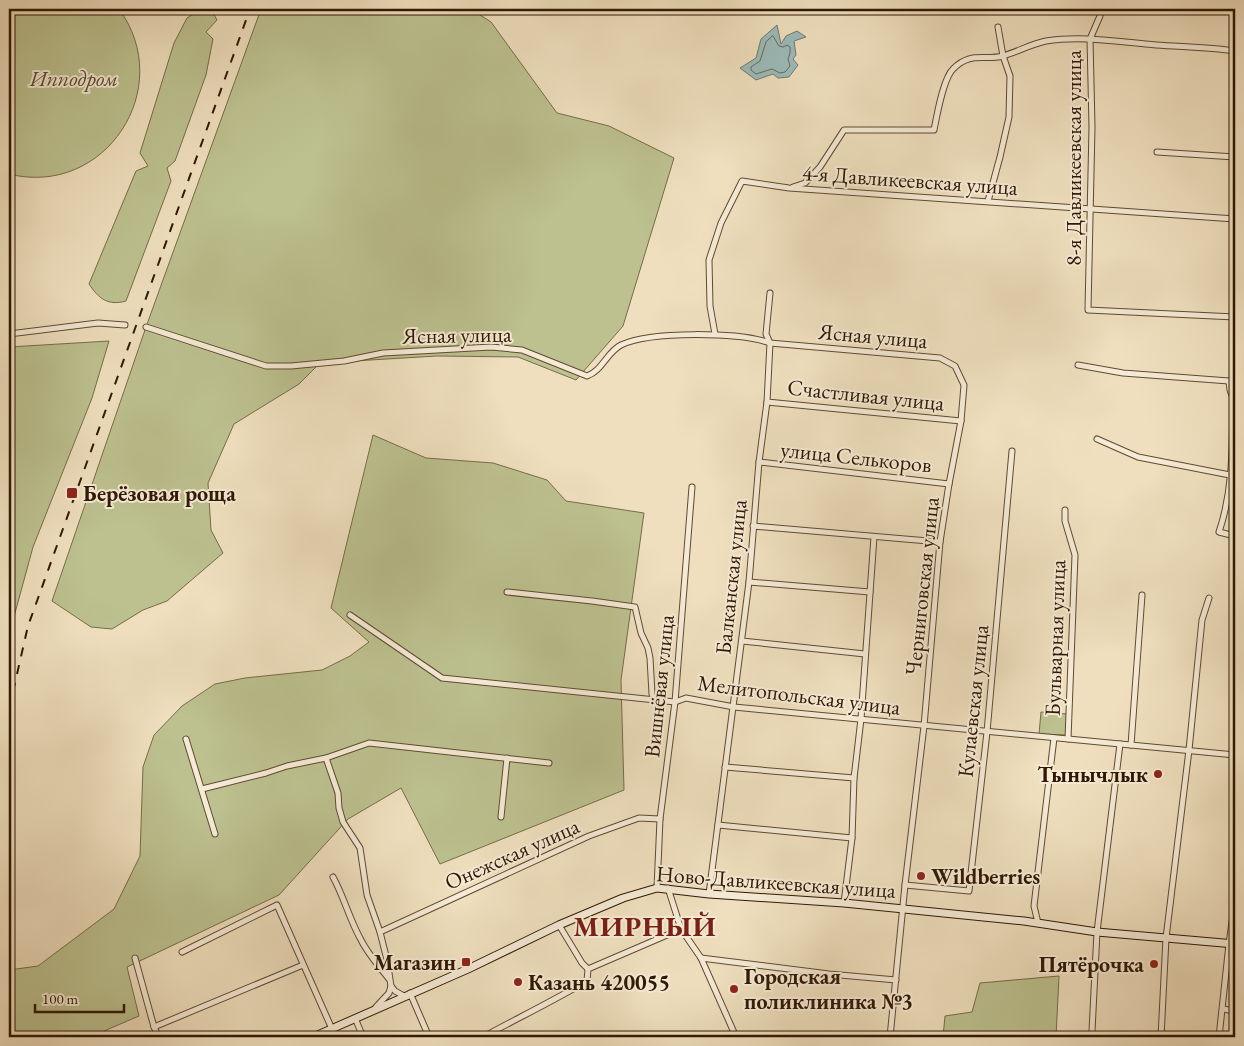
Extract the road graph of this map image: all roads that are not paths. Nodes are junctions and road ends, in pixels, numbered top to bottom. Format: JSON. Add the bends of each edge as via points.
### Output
{"nodes":[{"id":1,"x":1101,"y":9,"type":"edge"},
{"id":2,"x":998,"y":26,"type":"dead end"},
{"id":3,"x":1090,"y":40,"type":"junction"},
{"id":4,"x":1235,"y":51,"type":"edge"},
{"id":5,"x":1003,"y":56,"type":"junction"},
{"id":6,"x":1157,"y":152,"type":"dead end"},
{"id":7,"x":1235,"y":156,"type":"edge"},
{"id":8,"x":788,"y":188,"type":"junction"},
{"id":9,"x":988,"y":201,"type":"junction"},
{"id":10,"x":1091,"y":208,"type":"junction"},
{"id":11,"x":1235,"y":219,"type":"edge"},
{"id":12,"x":770,"y":293,"type":"dead end"},
{"id":13,"x":1235,"y":317,"type":"edge"},
{"id":14,"x":125,"y":325,"type":"dead end"},
{"id":15,"x":146,"y":327,"type":"dead end"},
{"id":16,"x":9,"y":334,"type":"edge"},
{"id":17,"x":714,"y":334,"type":"junction"},
{"id":18,"x":770,"y":343,"type":"junction"},
{"id":19,"x":940,"y":358,"type":"joint"},
{"id":20,"x":1078,"y":365,"type":"dead end"},
{"id":21,"x":1235,"y":380,"type":"edge"},
{"id":22,"x":1229,"y":381,"type":"junction"},
{"id":23,"x":1234,"y":397,"type":"edge"},
{"id":24,"x":767,"y":402,"type":"junction"},
{"id":25,"x":961,"y":421,"type":"junction"},
{"id":26,"x":1097,"y":439,"type":"dead end"},
{"id":27,"x":1012,"y":451,"type":"dead end"},
{"id":28,"x":759,"y":462,"type":"junction"},
{"id":29,"x":1233,"y":475,"type":"edge"},
{"id":30,"x":949,"y":484,"type":"junction"},
{"id":31,"x":692,"y":487,"type":"dead end"},
{"id":32,"x":1064,"y":510,"type":"dead end"},
{"id":33,"x":753,"y":526,"type":"junction"},
{"id":34,"x":1235,"y":536,"type":"edge"},
{"id":35,"x":874,"y":537,"type":"junction"},
{"id":36,"x":940,"y":542,"type":"junction"},
{"id":37,"x":749,"y":582,"type":"junction"},
{"id":38,"x":507,"y":592,"type":"dead end"},
{"id":39,"x":870,"y":592,"type":"junction"},
{"id":40,"x":1142,"y":595,"type":"dead end"},
{"id":41,"x":1209,"y":598,"type":"dead end"},
{"id":42,"x":350,"y":615,"type":"dead end"},
{"id":43,"x":742,"y":641,"type":"junction"},
{"id":44,"x":865,"y":654,"type":"junction"},
{"id":45,"x":654,"y":700,"type":"junction"},
{"id":46,"x":675,"y":702,"type":"junction"},
{"id":47,"x":734,"y":707,"type":"junction"},
{"id":48,"x":861,"y":719,"type":"junction"},
{"id":49,"x":924,"y":726,"type":"junction"},
{"id":50,"x":987,"y":732,"type":"junction"},
{"id":51,"x":1054,"y":738,"type":"junction"},
{"id":52,"x":186,"y":739,"type":"dead end"},
{"id":53,"x":1068,"y":739,"type":"junction"},
{"id":54,"x":1120,"y":744,"type":"junction"},
{"id":55,"x":1131,"y":745,"type":"junction"},
{"id":56,"x":1189,"y":750,"type":"junction"},
{"id":57,"x":1235,"y":755,"type":"edge"},
{"id":58,"x":326,"y":758,"type":"junction"},
{"id":59,"x":507,"y":758,"type":"junction"},
{"id":60,"x":549,"y":763,"type":"dead end"},
{"id":61,"x":725,"y":767,"type":"junction"},
{"id":62,"x":854,"y":778,"type":"junction"},
{"id":63,"x":202,"y":789,"type":"junction"},
{"id":64,"x":501,"y":817,"type":"dead end"},
{"id":65,"x":660,"y":819,"type":"junction"},
{"id":66,"x":718,"y":826,"type":"junction"},
{"id":67,"x":215,"y":834,"type":"dead end"},
{"id":68,"x":852,"y":838,"type":"junction"},
{"id":69,"x":332,"y":877,"type":"dead end"},
{"id":70,"x":904,"y":884,"type":"junction"},
{"id":71,"x":657,"y":888,"type":"junction"},
{"id":72,"x":668,"y":888,"type":"junction"},
{"id":73,"x":709,"y":894,"type":"junction"},
{"id":74,"x":1235,"y":900,"type":"edge"},
{"id":75,"x":844,"y":903,"type":"junction"},
{"id":76,"x":903,"y":909,"type":"junction"},
{"id":77,"x":1038,"y":923,"type":"junction"},
{"id":78,"x":559,"y":926,"type":"junction"},
{"id":79,"x":682,"y":929,"type":"junction"},
{"id":80,"x":380,"y":932,"type":"junction"},
{"id":81,"x":1097,"y":932,"type":"junction"},
{"id":82,"x":1166,"y":938,"type":"junction"},
{"id":83,"x":1232,"y":944,"type":"edge"},
{"id":84,"x":182,"y":952,"type":"dead end"},
{"id":85,"x":135,"y":958,"type":"dead end"},
{"id":86,"x":701,"y":958,"type":"junction"},
{"id":87,"x":304,"y":965,"type":"junction"},
{"id":88,"x":588,"y":969,"type":"junction"},
{"id":89,"x":389,"y":979,"type":"junction"},
{"id":90,"x":896,"y":980,"type":"junction"},
{"id":91,"x":391,"y":986,"type":"junction"},
{"id":92,"x":407,"y":995,"type":"junction"},
{"id":93,"x":374,"y":1010,"type":"junction"},
{"id":94,"x":1223,"y":1010,"type":"junction"},
{"id":95,"x":1235,"y":1011,"type":"edge"},
{"id":96,"x":355,"y":1018,"type":"junction"},
{"id":97,"x":154,"y":1027,"type":"junction"},
{"id":98,"x":332,"y":1029,"type":"junction"},
{"id":99,"x":1092,"y":1031,"type":"dead end"},
{"id":100,"x":156,"y":1036,"type":"edge"},
{"id":101,"x":313,"y":1037,"type":"edge"},
{"id":102,"x":363,"y":1037,"type":"edge"},
{"id":103,"x":429,"y":1037,"type":"edge"},
{"id":104,"x":483,"y":1037,"type":"edge"},
{"id":105,"x":736,"y":1037,"type":"edge"},
{"id":106,"x":890,"y":1037,"type":"edge"},
{"id":107,"x":1161,"y":1037,"type":"edge"},
{"id":108,"x":1219,"y":1037,"type":"edge"}],
"edges":[{"from":1,"to":3,"type":"street","name":"8-я Давликеевская улица"},
{"from":2,"to":5,"type":"street"},
{"from":3,"to":4,"type":"street"},
{"from":3,"to":5,"type":"street","via":[[1045,41]]},
{"from":3,"to":10,"type":"street","name":"8-я Давликеевская улица"},
{"from":5,"to":8,"type":"street","via":[[976,56],[954,68],[943,93],[934,130],[844,130],[820,167],[805,183]]},
{"from":5,"to":9,"type":"street","via":[[1010,76],[1009,116]]},
{"from":6,"to":7,"type":"street"},
{"from":8,"to":9,"type":"street","name":"4-я Давликеевская улица"},
{"from":8,"to":17,"type":"street","name":"4-я Давликеевская улица","via":[[742,181],[721,223],[709,260]]},
{"from":9,"to":10,"type":"street","name":"4-я Давликеевская улица"},
{"from":10,"to":11,"type":"street","name":"4-я Давликеевская улица"},
{"from":10,"to":13,"type":"street","name":"8-я Давликеевская улица","via":[[1088,310]]},
{"from":12,"to":18,"type":"street","name":"Балканская улица","via":[[766,334]]},
{"from":14,"to":16,"type":"street","via":[[98,323]]},
{"from":15,"to":17,"type":"street","name":"Ясная улица","via":[[266,366],[344,361],[383,352],[491,347],[522,350],[587,376],[594,373],[618,346],[638,338]]},
{"from":17,"to":18,"type":"street","name":"Ясная улица"},
{"from":18,"to":19,"type":"street","name":"Ясная улица"},
{"from":18,"to":24,"type":"street","name":"Балканская улица"},
{"from":19,"to":25,"type":"street","name":"Черниговская улица","via":[[954,366],[964,385]]},
{"from":20,"to":22,"type":"street","via":[[1123,373]]},
{"from":21,"to":22,"type":"street"},
{"from":22,"to":23,"type":"street"},
{"from":23,"to":29,"type":"street"},
{"from":24,"to":25,"type":"street","name":"Счастливая улица"},
{"from":24,"to":28,"type":"street","name":"Балканская улица"},
{"from":25,"to":30,"type":"street","name":"Черниговская улица"},
{"from":26,"to":29,"type":"street","via":[[1138,457]]},
{"from":27,"to":50,"type":"street","name":"Кулаевская улица"},
{"from":28,"to":30,"type":"street","name":"улица Селькоров"},
{"from":28,"to":33,"type":"street","name":"Балканская улица"},
{"from":29,"to":34,"type":"street","via":[[1219,532]]},
{"from":30,"to":36,"type":"street","name":"Черниговская улица"},
{"from":31,"to":46,"type":"street","name":"Вишнёвая улица"},
{"from":32,"to":53,"type":"street","name":"Бульварная улица","via":[[1075,555]]},
{"from":33,"to":35,"type":"street"},
{"from":33,"to":37,"type":"street","name":"Балканская улица"},
{"from":35,"to":36,"type":"street"},
{"from":35,"to":39,"type":"street"},
{"from":36,"to":49,"type":"street","name":"Черниговская улица"},
{"from":37,"to":39,"type":"street"},
{"from":37,"to":43,"type":"street","name":"Балканская улица"},
{"from":38,"to":45,"type":"street","via":[[635,607],[648,648]]},
{"from":39,"to":44,"type":"street"},
{"from":40,"to":55,"type":"street"},
{"from":41,"to":56,"type":"street","via":[[1202,620]]},
{"from":42,"to":45,"type":"street","name":"Мелитопольская улица","via":[[442,678]]},
{"from":43,"to":44,"type":"street"},
{"from":43,"to":47,"type":"street","name":"Балканская улица"},
{"from":44,"to":48,"type":"street"},
{"from":45,"to":46,"type":"street","name":"Мелитопольская улица"},
{"from":46,"to":47,"type":"street","name":"Мелитопольская улица","via":[[686,698]]},
{"from":46,"to":65,"type":"street","name":"Вишнёвая улица"},
{"from":47,"to":48,"type":"street","name":"Мелитопольская улица"},
{"from":47,"to":61,"type":"street","name":"Балканская улица"},
{"from":48,"to":49,"type":"street","name":"Мелитопольская улица"},
{"from":48,"to":62,"type":"street"},
{"from":49,"to":50,"type":"street","name":"Мелитопольская улица"},
{"from":49,"to":70,"type":"street","name":"Черниговская улица"},
{"from":50,"to":51,"type":"street","name":"Мелитопольская улица"},
{"from":50,"to":70,"type":"street","name":"Кулаевская улица","via":[[968,891]]},
{"from":51,"to":53,"type":"street","name":"Мелитопольская улица"},
{"from":51,"to":77,"type":"street","name":"Бульварная улица","via":[[1034,906]]},
{"from":52,"to":63,"type":"street"},
{"from":53,"to":54,"type":"street","name":"Мелитопольская улица"},
{"from":54,"to":55,"type":"street","name":"Мелитопольская улица"},
{"from":54,"to":81,"type":"street"},
{"from":55,"to":56,"type":"street","name":"Мелитопольская улица"},
{"from":56,"to":57,"type":"street","name":"Мелитопольская улица"},
{"from":56,"to":82,"type":"street"},
{"from":58,"to":59,"type":"street","via":[[369,743]]},
{"from":58,"to":63,"type":"street"},
{"from":58,"to":80,"type":"street","via":[[338,793],[343,822],[360,848],[366,895]]},
{"from":59,"to":60,"type":"street"},
{"from":59,"to":64,"type":"street"},
{"from":61,"to":62,"type":"street"},
{"from":61,"to":66,"type":"street","name":"Балканская улица"},
{"from":62,"to":68,"type":"street"},
{"from":63,"to":67,"type":"street"},
{"from":65,"to":71,"type":"street","name":"Вишнёвая улица"},
{"from":65,"to":80,"type":"street","name":"Онежская улица","via":[[639,818],[590,836]]},
{"from":66,"to":68,"type":"street"},
{"from":66,"to":73,"type":"street","name":"Балканская улица"},
{"from":68,"to":75,"type":"street"},
{"from":69,"to":89,"type":"street","via":[[359,936]]},
{"from":70,"to":76,"type":"street","name":"Черниговская улица"},
{"from":71,"to":72,"type":"street","name":"Ново-Давликеевская улица"},
{"from":71,"to":78,"type":"street","name":"Ново-Давликеевская улица","via":[[623,898]]},
{"from":72,"to":73,"type":"street","name":"Ново-Давликеевская улица"},
{"from":72,"to":79,"type":"street"},
{"from":73,"to":75,"type":"street","name":"Ново-Давликеевская улица"},
{"from":74,"to":83,"type":"street"},
{"from":75,"to":76,"type":"street","name":"Ново-Давликеевская улица"},
{"from":76,"to":77,"type":"street","name":"Ново-Давликеевская улица"},
{"from":76,"to":90,"type":"street","name":"Черниговская улица"},
{"from":77,"to":81,"type":"street","name":"Ново-Давликеевская улица"},
{"from":78,"to":88,"type":"street"},
{"from":78,"to":92,"type":"street","name":"Ново-Давликеевская улица"},
{"from":79,"to":86,"type":"street"},
{"from":79,"to":88,"type":"street"},
{"from":80,"to":89,"type":"street"},
{"from":81,"to":82,"type":"street","name":"Ново-Давликеевская улица"},
{"from":81,"to":99,"type":"street"},
{"from":82,"to":83,"type":"street","name":"Ново-Давликеевская улица"},
{"from":82,"to":107,"type":"street"},
{"from":83,"to":94,"type":"street"},
{"from":84,"to":87,"type":"street","via":[[277,905]]},
{"from":85,"to":97,"type":"street"},
{"from":86,"to":90,"type":"street"},
{"from":86,"to":105,"type":"street"},
{"from":87,"to":97,"type":"street"},
{"from":87,"to":98,"type":"street"},
{"from":88,"to":104,"type":"street","via":[[587,981]]},
{"from":89,"to":91,"type":"street"},
{"from":90,"to":106,"type":"street","name":"Черниговская улица"},
{"from":91,"to":92,"type":"street"},
{"from":91,"to":93,"type":"street","via":[[385,999]]},
{"from":92,"to":93,"type":"street","name":"Ново-Давликеевская улица"},
{"from":92,"to":103,"type":"street"},
{"from":93,"to":96,"type":"street","name":"Ново-Давликеевская улица"},
{"from":94,"to":95,"type":"street"},
{"from":94,"to":108,"type":"street"},
{"from":96,"to":98,"type":"street","name":"Ново-Давликеевская улица"},
{"from":96,"to":102,"type":"street"},
{"from":97,"to":100,"type":"street"},
{"from":98,"to":101,"type":"street","name":"Ново-Давликеевская улица"}]}
